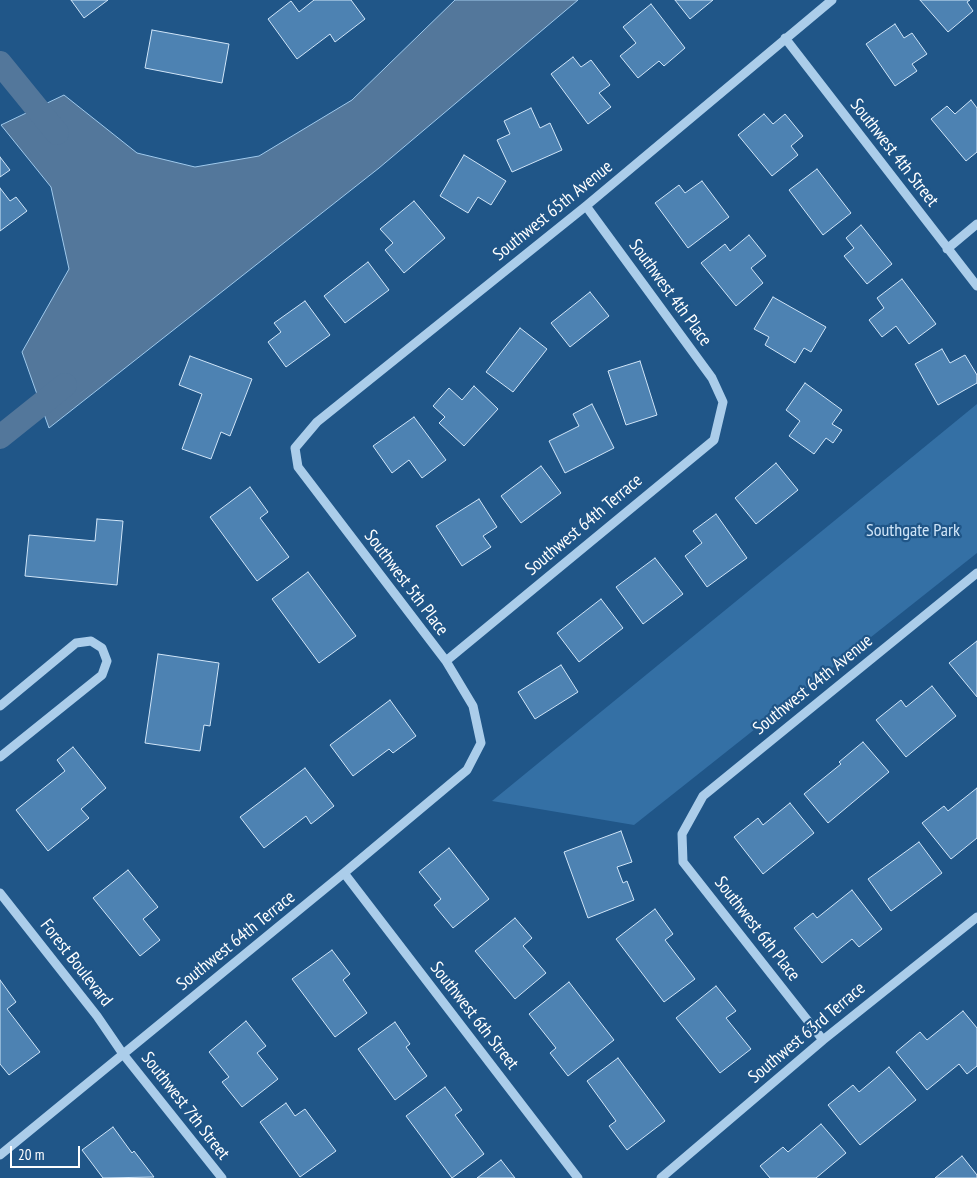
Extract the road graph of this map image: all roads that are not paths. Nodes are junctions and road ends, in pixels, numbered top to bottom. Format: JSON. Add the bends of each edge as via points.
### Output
{"nodes":[{"id":1,"x":832,"y":0,"type":"edge"},
{"id":2,"x":785,"y":38,"type":"junction"},
{"id":3,"x":586,"y":206,"type":"junction"},
{"id":4,"x":977,"y":224,"type":"edge"},
{"id":5,"x":947,"y":249,"type":"junction"},
{"id":6,"x":977,"y":286,"type":"edge"},
{"id":7,"x":723,"y":402,"type":"joint"},
{"id":8,"x":295,"y":448,"type":"joint"},
{"id":9,"x":977,"y":573,"type":"edge"},
{"id":10,"x":446,"y":661,"type":"junction"},
{"id":11,"x":0,"y":706,"type":"edge"},
{"id":12,"x":481,"y":743,"type":"joint"},
{"id":13,"x":0,"y":757,"type":"edge"},
{"id":14,"x":682,"y":834,"type":"joint"},
{"id":15,"x":344,"y":873,"type":"junction"},
{"id":16,"x":0,"y":893,"type":"edge"},
{"id":17,"x":977,"y":917,"type":"edge"},
{"id":18,"x":823,"y":1040,"type":"junction"},
{"id":19,"x":124,"y":1054,"type":"junction"},
{"id":20,"x":0,"y":1155,"type":"edge"},
{"id":21,"x":222,"y":1178,"type":"edge"},
{"id":22,"x":578,"y":1178,"type":"edge"},
{"id":23,"x":661,"y":1178,"type":"edge"}],
"edges":[{"from":1,"to":2,"type":"street","name":"Southwest 65th Avenue"},
{"from":2,"to":3,"type":"street","name":"Southwest 65th Avenue"},
{"from":2,"to":5,"type":"street","name":"Southwest 4th Street"},
{"from":3,"to":7,"type":"street","name":"Southwest 4th Place","via":[[712,378]]},
{"from":3,"to":8,"type":"street","name":"Southwest 65th Avenue","via":[[317,422]]},
{"from":4,"to":5,"type":"street"},
{"from":5,"to":6,"type":"street","name":"Southwest 4th Street"},
{"from":7,"to":10,"type":"street","name":"Southwest 64th Terrace","via":[[714,440]]},
{"from":8,"to":10,"type":"street","name":"Southwest 5th Place","via":[[298,467]]},
{"from":9,"to":14,"type":"street","name":"Southwest 64th Avenue","via":[[703,796]]},
{"from":10,"to":12,"type":"street","name":"Southwest 5th Place","via":[[473,706]]},
{"from":11,"to":13,"type":"street","via":[[76,643],[91,641],[102,648],[107,661],[102,675]]},
{"from":12,"to":15,"type":"street","name":"Southwest 64th Terrace","via":[[467,770]]},
{"from":14,"to":18,"type":"street","name":"Southwest 6th Place","via":[[684,862]]},
{"from":15,"to":19,"type":"street","name":"Southwest 64th Terrace"},
{"from":15,"to":22,"type":"street","name":"Southwest 6th Street"},
{"from":16,"to":19,"type":"street","name":"Forest Boulevard"},
{"from":17,"to":18,"type":"street","name":"Southwest 63rd Terrace"},
{"from":18,"to":23,"type":"street","name":"Southwest 63rd Terrace"},
{"from":19,"to":20,"type":"street","name":"Southwest 64th Terrace"},
{"from":19,"to":21,"type":"street","name":"Southwest 7th Street"}]}
